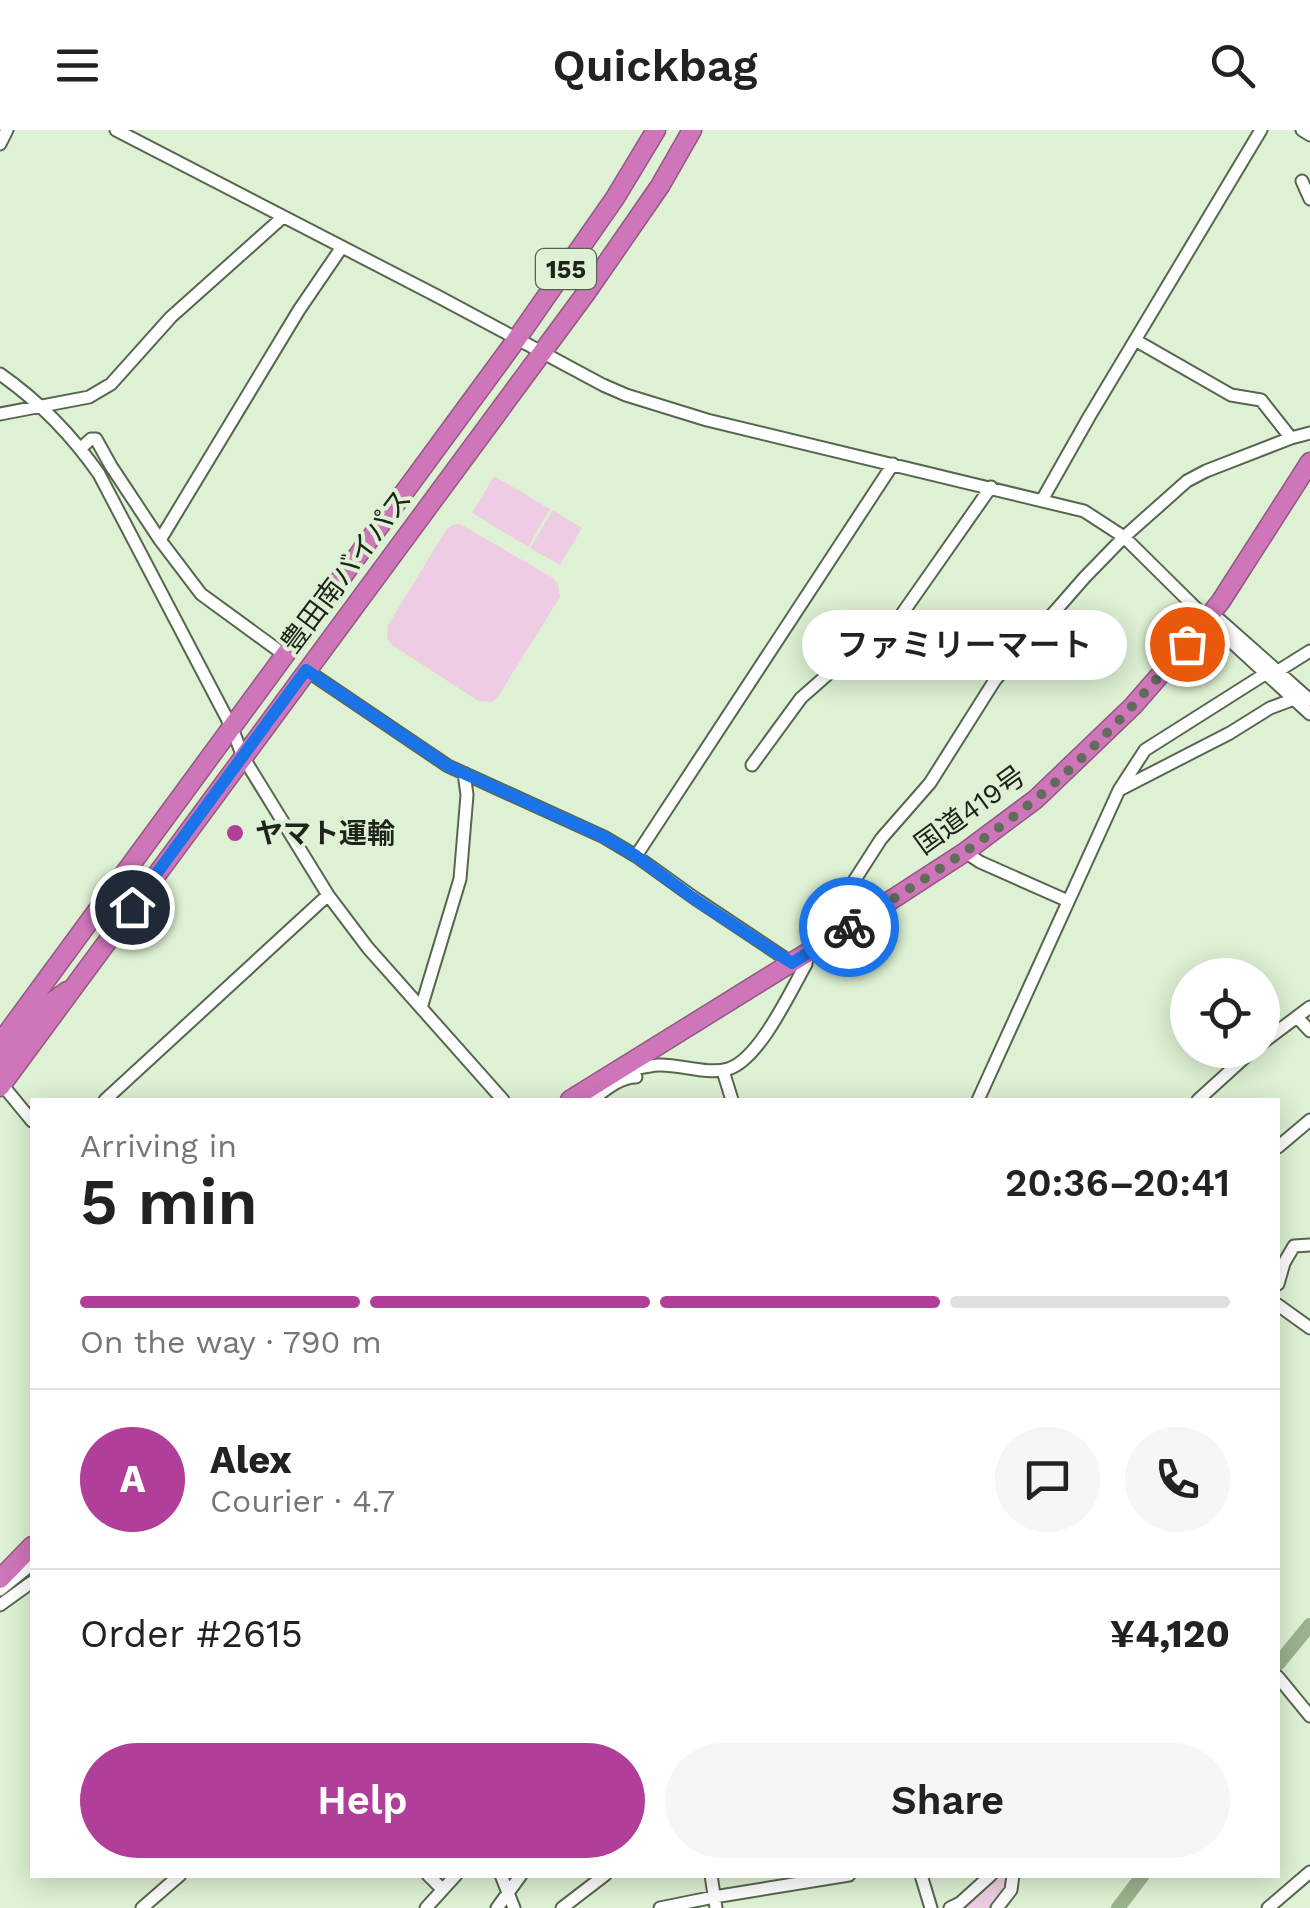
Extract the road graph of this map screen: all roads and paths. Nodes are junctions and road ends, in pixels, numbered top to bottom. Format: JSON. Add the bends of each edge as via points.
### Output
{"nodes":[{"id":1,"x":7,"y":130,"type":"edge"},
{"id":2,"x":116,"y":130,"type":"edge"},
{"id":3,"x":656,"y":130,"type":"edge"},
{"id":4,"x":692,"y":130,"type":"edge"},
{"id":5,"x":1261,"y":130,"type":"edge"},
{"id":6,"x":1302,"y":130,"type":"edge"},
{"id":7,"x":1310,"y":134,"type":"edge"},
{"id":8,"x":0,"y":144,"type":"edge"},
{"id":9,"x":1302,"y":182,"type":"dead end"},
{"id":10,"x":1310,"y":199,"type":"edge"},
{"id":11,"x":282,"y":217,"type":"junction"},
{"id":12,"x":342,"y":246,"type":"junction"},
{"id":13,"x":516,"y":340,"type":"junction"},
{"id":14,"x":1135,"y":340,"type":"junction"},
{"id":15,"x":540,"y":352,"type":"junction"},
{"id":16,"x":0,"y":374,"type":"edge"},
{"id":17,"x":44,"y":407,"type":"junction"},
{"id":18,"x":0,"y":414,"type":"edge"},
{"id":19,"x":1310,"y":433,"type":"edge"},
{"id":20,"x":1291,"y":438,"type":"junction"},
{"id":21,"x":80,"y":448,"type":"junction"},
{"id":22,"x":1310,"y":462,"type":"edge"},
{"id":23,"x":893,"y":464,"type":"junction"},
{"id":24,"x":990,"y":487,"type":"junction"},
{"id":25,"x":1042,"y":500,"type":"junction"},
{"id":26,"x":1124,"y":537,"type":"junction"},
{"id":27,"x":160,"y":540,"type":"junction"},
{"id":28,"x":1207,"y":616,"type":"junction"},
{"id":29,"x":1310,"y":652,"type":"edge"},
{"id":30,"x":286,"y":656,"type":"junction"},
{"id":31,"x":306,"y":670,"type":"junction"},
{"id":32,"x":1272,"y":672,"type":"junction"},
{"id":33,"x":1294,"y":700,"type":"junction"},
{"id":34,"x":1310,"y":700,"type":"edge"},
{"id":35,"x":1310,"y":714,"type":"edge"},
{"id":36,"x":232,"y":728,"type":"junction"},
{"id":37,"x":243,"y":758,"type":"junction"},
{"id":38,"x":752,"y":765,"type":"dead end"},
{"id":39,"x":464,"y":774,"type":"junction"},
{"id":40,"x":1119,"y":790,"type":"junction"},
{"id":41,"x":964,"y":852,"type":"junction"},
{"id":42,"x":636,"y":856,"type":"junction"},
{"id":43,"x":328,"y":895,"type":"junction"},
{"id":44,"x":1068,"y":901,"type":"junction"},
{"id":45,"x":806,"y":954,"type":"junction"},
{"id":46,"x":76,"y":986,"type":"junction"},
{"id":47,"x":1310,"y":1006,"type":"edge"},
{"id":48,"x":421,"y":1008,"type":"junction"},
{"id":49,"x":1298,"y":1017,"type":"junction"},
{"id":50,"x":1280,"y":1030,"type":"edge"},
{"id":51,"x":1310,"y":1032,"type":"edge"},
{"id":52,"x":0,"y":1043,"type":"edge"},
{"id":53,"x":0,"y":1062,"type":"edge"},
{"id":54,"x":1233,"y":1068,"type":"edge"},
{"id":55,"x":724,"y":1074,"type":"junction"},
{"id":56,"x":609,"y":1080,"type":"junction"},
{"id":57,"x":1,"y":1084,"type":"edge"},
{"id":58,"x":107,"y":1098,"type":"edge"},
{"id":59,"x":501,"y":1098,"type":"edge"},
{"id":60,"x":574,"y":1098,"type":"edge"},
{"id":61,"x":594,"y":1098,"type":"edge"},
{"id":62,"x":615,"y":1098,"type":"edge"},
{"id":63,"x":731,"y":1098,"type":"edge"},
{"id":64,"x":979,"y":1098,"type":"edge"},
{"id":65,"x":1200,"y":1098,"type":"edge"},
{"id":66,"x":30,"y":1119,"type":"edge"},
{"id":67,"x":1310,"y":1120,"type":"edge"},
{"id":68,"x":1280,"y":1145,"type":"edge"},
{"id":69,"x":1310,"y":1245,"type":"edge"},
{"id":70,"x":1280,"y":1277,"type":"edge"},
{"id":71,"x":1280,"y":1306,"type":"edge"},
{"id":72,"x":1310,"y":1328,"type":"edge"},
{"id":73,"x":30,"y":1548,"type":"edge"},
{"id":74,"x":30,"y":1566,"type":"edge"},
{"id":75,"x":0,"y":1579,"type":"edge"},
{"id":76,"x":30,"y":1583,"type":"edge"},
{"id":77,"x":0,"y":1590,"type":"edge"},
{"id":78,"x":0,"y":1605,"type":"edge"},
{"id":79,"x":1280,"y":1680,"type":"edge"},
{"id":80,"x":1310,"y":1716,"type":"edge"},
{"id":81,"x":1310,"y":1872,"type":"edge"},
{"id":82,"x":177,"y":1878,"type":"edge"},
{"id":83,"x":431,"y":1878,"type":"edge"},
{"id":84,"x":453,"y":1878,"type":"edge"},
{"id":85,"x":501,"y":1878,"type":"edge"},
{"id":86,"x":519,"y":1878,"type":"edge"},
{"id":87,"x":601,"y":1878,"type":"edge"},
{"id":88,"x":834,"y":1878,"type":"edge"},
{"id":89,"x":922,"y":1878,"type":"edge"},
{"id":90,"x":988,"y":1878,"type":"edge"},
{"id":91,"x":1013,"y":1878,"type":"edge"},
{"id":92,"x":442,"y":1889,"type":"junction"},
{"id":93,"x":508,"y":1892,"type":"junction"},
{"id":94,"x":715,"y":1902,"type":"edge"},
{"id":95,"x":142,"y":1908,"type":"edge"},
{"id":96,"x":426,"y":1908,"type":"edge"},
{"id":97,"x":497,"y":1908,"type":"edge"},
{"id":98,"x":514,"y":1908,"type":"edge"},
{"id":99,"x":562,"y":1908,"type":"edge"},
{"id":100,"x":660,"y":1908,"type":"edge"},
{"id":101,"x":932,"y":1908,"type":"edge"},
{"id":102,"x":950,"y":1908,"type":"edge"},
{"id":103,"x":998,"y":1908,"type":"edge"},
{"id":104,"x":1268,"y":1908,"type":"edge"}],
"edges":[{"from":1,"to":8,"type":"street"},
{"from":2,"to":11,"type":"street"},
{"from":3,"to":13,"type":"highway","name":"豊田南バイパス","number":"155"},
{"from":4,"to":15,"type":"highway","name":"豊田南バイパス","number":"155","via":[[642,213]]},
{"from":5,"to":14,"type":"street"},
{"from":6,"to":7,"type":"street"},
{"from":9,"to":10,"type":"street"},
{"from":11,"to":12,"type":"street"},
{"from":11,"to":17,"type":"street","via":[[171,317],[111,384],[89,398]]},
{"from":12,"to":13,"type":"street"},
{"from":12,"to":27,"type":"street"},
{"from":13,"to":15,"type":"street"},
{"from":13,"to":30,"type":"highway","name":"豊田南バイパス","number":"155"},
{"from":14,"to":20,"type":"street","via":[[1231,395],[1261,400]]},
{"from":14,"to":25,"type":"street"},
{"from":15,"to":23,"type":"street","via":[[638,399]]},
{"from":15,"to":31,"type":"highway","name":"豊田南バイパス","number":"155"},
{"from":16,"to":17,"type":"street"},
{"from":17,"to":18,"type":"street"},
{"from":17,"to":21,"type":"street"},
{"from":19,"to":20,"type":"street"},
{"from":20,"to":26,"type":"street","via":[[1187,482]]},
{"from":21,"to":27,"type":"street","via":[[96,439]]},
{"from":21,"to":36,"type":"street"},
{"from":22,"to":28,"type":"highway","name":"国道419号"},
{"from":23,"to":24,"type":"street"},
{"from":23,"to":42,"type":"street"},
{"from":24,"to":25,"type":"street"},
{"from":24,"to":38,"type":"street","via":[[890,630],[801,698]]},
{"from":25,"to":26,"type":"street","via":[[1084,511]]},
{"from":26,"to":28,"type":"street"},
{"from":26,"to":45,"type":"street","via":[[995,680]]},
{"from":27,"to":30,"type":"street","via":[[200,594]]},
{"from":28,"to":32,"type":"street"},
{"from":28,"to":41,"type":"highway","name":"国道419号","via":[[1133,706],[1036,799]]},
{"from":29,"to":32,"type":"street"},
{"from":30,"to":36,"type":"highway","name":"豊田南バイパス","number":"155"},
{"from":31,"to":37,"type":"highway","name":"豊田南バイパス","number":"155"},
{"from":31,"to":39,"type":"street"},
{"from":32,"to":33,"type":"street"},
{"from":32,"to":34,"type":"street"},
{"from":32,"to":40,"type":"street","via":[[1145,750]]},
{"from":33,"to":35,"type":"street"},
{"from":33,"to":40,"type":"street"},
{"from":36,"to":37,"type":"street"},
{"from":36,"to":52,"type":"highway","name":"豊田南バイパス","number":"155"},
{"from":37,"to":43,"type":"street"},
{"from":37,"to":46,"type":"highway","name":"豊田南バイパス","number":"155"},
{"from":39,"to":42,"type":"street"},
{"from":39,"to":48,"type":"street","via":[[460,879]]},
{"from":40,"to":44,"type":"street"},
{"from":41,"to":44,"type":"street"},
{"from":41,"to":45,"type":"highway","name":"国道419号"},
{"from":42,"to":45,"type":"street","via":[[693,898]]},
{"from":43,"to":48,"type":"street"},
{"from":43,"to":58,"type":"street"},
{"from":44,"to":64,"type":"street"},
{"from":45,"to":55,"type":"street","via":[[758,1046]]},
{"from":45,"to":56,"type":"highway","name":"国道419号"},
{"from":46,"to":53,"type":"highway","via":[[38,1012]]},
{"from":46,"to":57,"type":"highway","name":"豊田南バイパス","number":"155"},
{"from":47,"to":49,"type":"street"},
{"from":48,"to":59,"type":"street"},
{"from":49,"to":50,"type":"street"},
{"from":49,"to":51,"type":"street"},
{"from":54,"to":65,"type":"street"},
{"from":55,"to":56,"type":"street","via":[[652,1070]]},
{"from":55,"to":56,"type":"street","via":[[653,1065]]},
{"from":55,"to":63,"type":"street"},
{"from":56,"to":60,"type":"highway","name":"国道419号"},
{"from":56,"to":61,"type":"street"},
{"from":56,"to":62,"type":"street"},
{"from":57,"to":66,"type":"street"},
{"from":67,"to":68,"type":"street"},
{"from":69,"to":70,"type":"street","via":[[1294,1246]]},
{"from":71,"to":72,"type":"street"},
{"from":73,"to":75,"type":"highway"},
{"from":74,"to":77,"type":"street"},
{"from":76,"to":78,"type":"street"},
{"from":79,"to":80,"type":"street"},
{"from":81,"to":104,"type":"street"},
{"from":82,"to":95,"type":"street"},
{"from":83,"to":92,"type":"street"},
{"from":84,"to":92,"type":"street"},
{"from":85,"to":93,"type":"street"},
{"from":86,"to":93,"type":"street"},
{"from":87,"to":99,"type":"street"},
{"from":88,"to":94,"type":"street"},
{"from":89,"to":101,"type":"street"},
{"from":90,"to":102,"type":"street"},
{"from":91,"to":103,"type":"street"},
{"from":92,"to":96,"type":"street"},
{"from":93,"to":97,"type":"street"},
{"from":93,"to":98,"type":"street"},
{"from":94,"to":100,"type":"street"}]}
